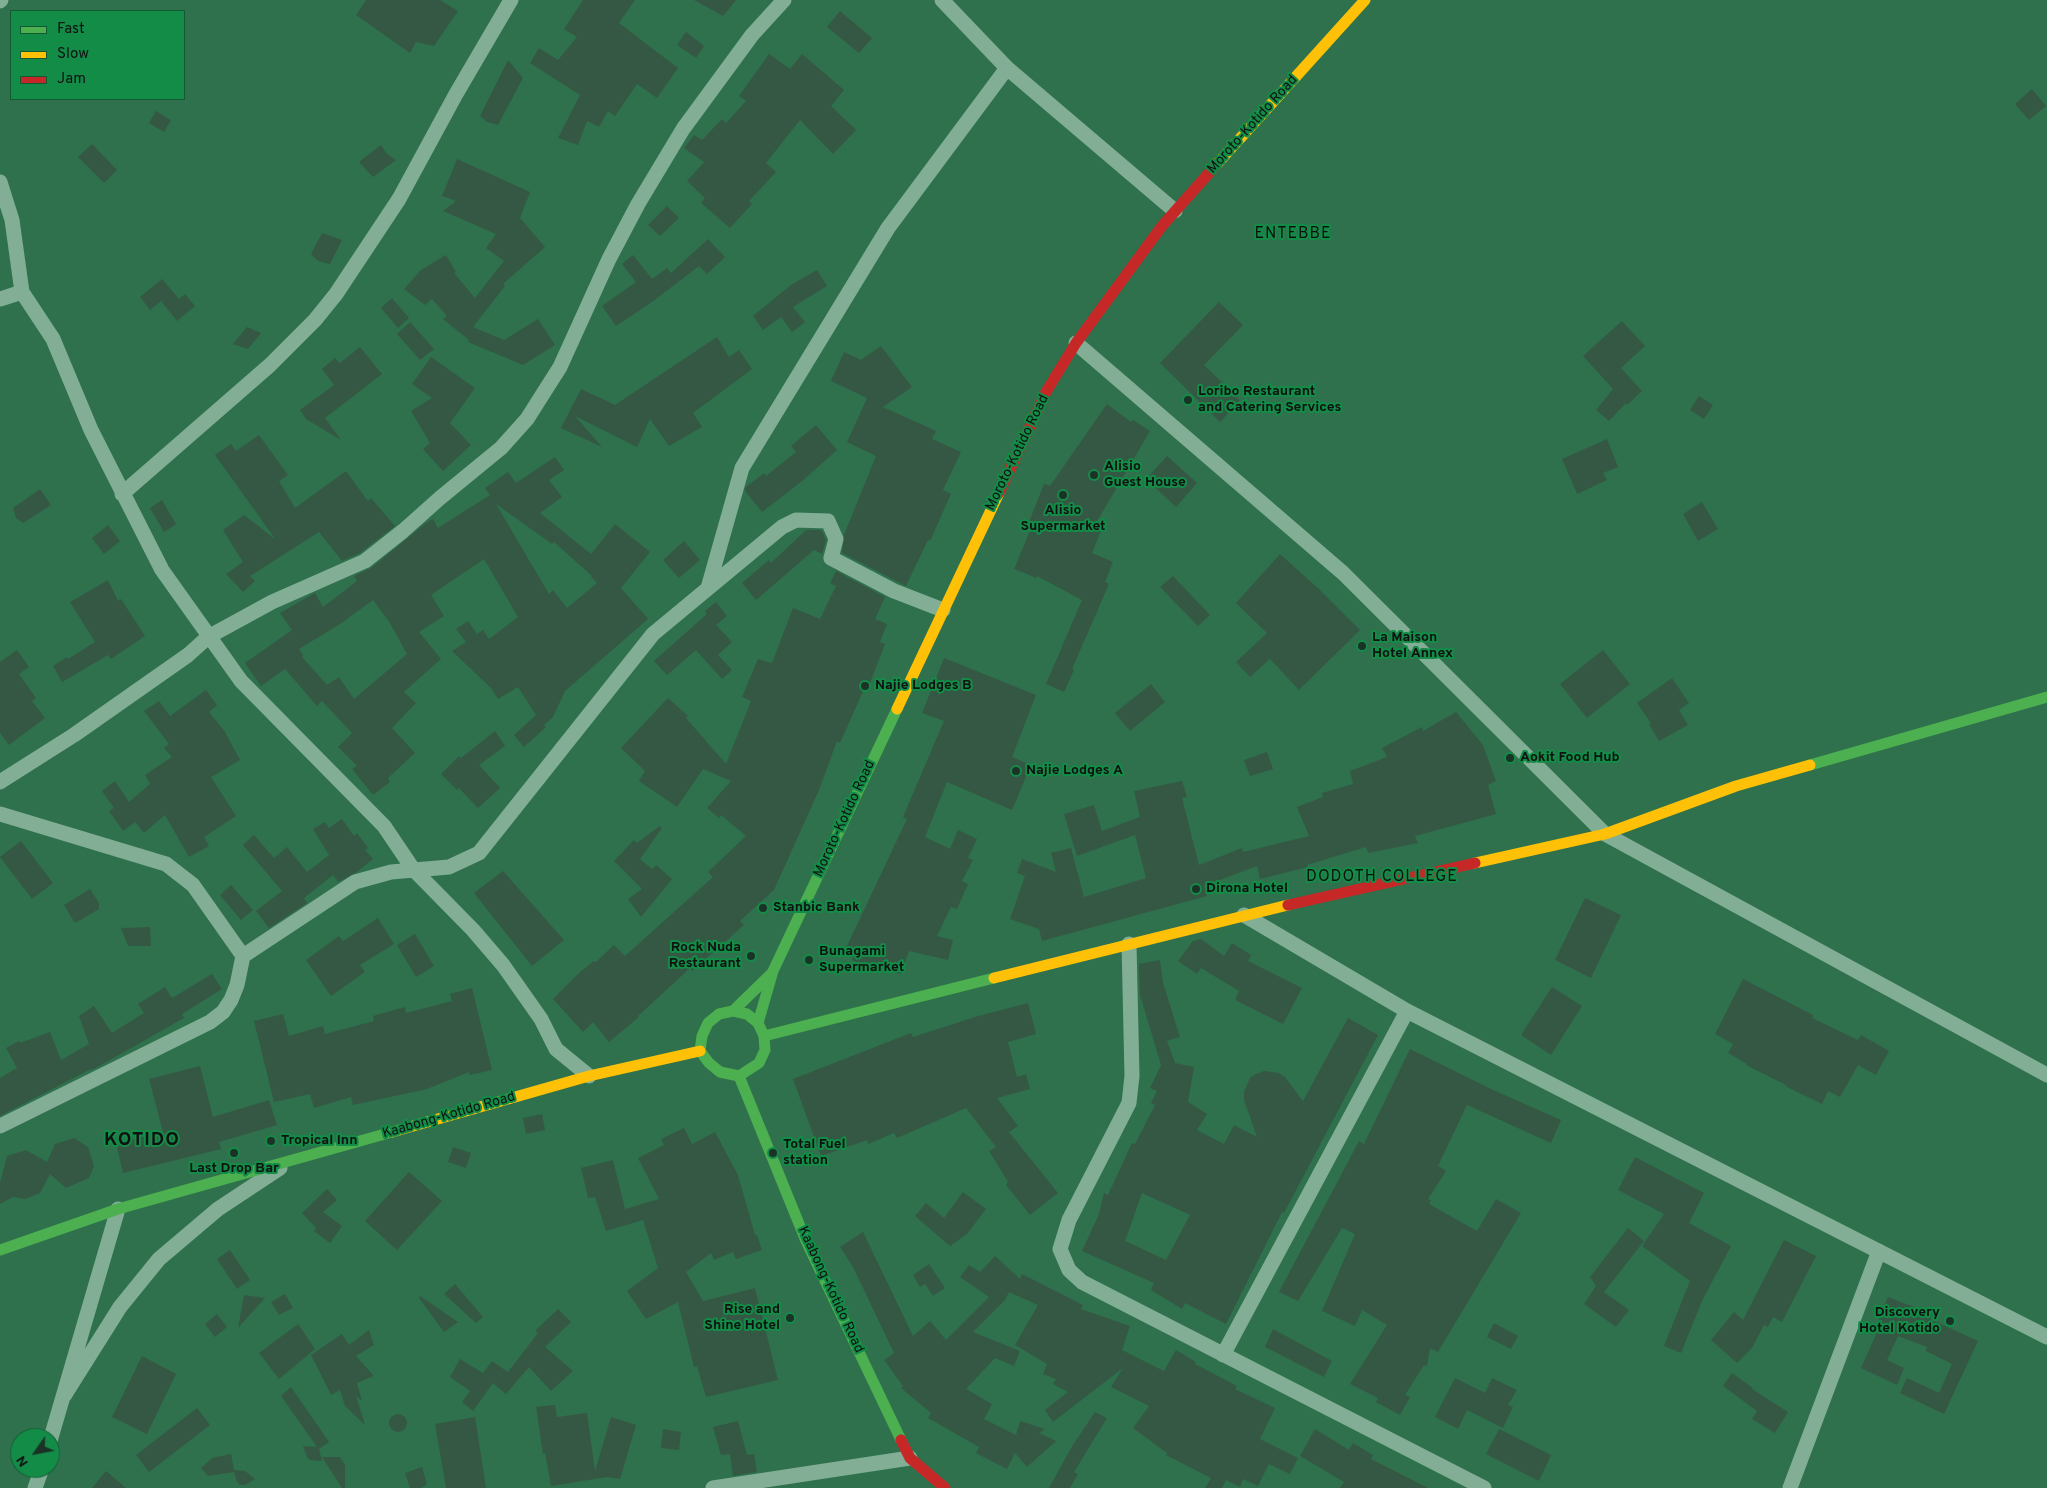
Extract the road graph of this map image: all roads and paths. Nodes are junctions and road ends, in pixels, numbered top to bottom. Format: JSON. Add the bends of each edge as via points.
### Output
{"nodes":[{"id":1,"x":511,"y":0,"type":"edge"},
{"id":2,"x":784,"y":0,"type":"edge"},
{"id":3,"x":942,"y":0,"type":"edge"},
{"id":4,"x":1364,"y":0,"type":"edge"},
{"id":5,"x":1008,"y":68,"type":"junction"},
{"id":6,"x":0,"y":182,"type":"edge"},
{"id":7,"x":1176,"y":211,"type":"junction"},
{"id":8,"x":22,"y":292,"type":"junction"},
{"id":9,"x":0,"y":299,"type":"edge"},
{"id":10,"x":1076,"y":343,"type":"junction"},
{"id":11,"x":122,"y":494,"type":"junction"},
{"id":12,"x":708,"y":588,"type":"junction"},
{"id":13,"x":943,"y":610,"type":"junction"},
{"id":14,"x":208,"y":637,"type":"junction"},
{"id":15,"x":2047,"y":697,"type":"edge"},
{"id":16,"x":0,"y":782,"type":"edge"},
{"id":17,"x":0,"y":814,"type":"edge"},
{"id":18,"x":1605,"y":834,"type":"junction"},
{"id":19,"x":413,"y":869,"type":"junction"},
{"id":20,"x":1244,"y":915,"type":"junction"},
{"id":21,"x":1129,"y":944,"type":"junction"},
{"id":22,"x":243,"y":956,"type":"junction"},
{"id":23,"x":774,"y":971,"type":"junction"},
{"id":24,"x":733,"y":1011,"type":"junction"},
{"id":25,"x":1407,"y":1011,"type":"junction"},
{"id":26,"x":758,"y":1023,"type":"junction"},
{"id":27,"x":764,"y":1036,"type":"junction"},
{"id":28,"x":700,"y":1051,"type":"junction"},
{"id":29,"x":2047,"y":1075,"type":"edge"},
{"id":30,"x":589,"y":1076,"type":"junction"},
{"id":31,"x":739,"y":1076,"type":"junction"},
{"id":32,"x":0,"y":1126,"type":"edge"},
{"id":33,"x":292,"y":1161,"type":"junction"},
{"id":34,"x":118,"y":1209,"type":"junction"},
{"id":35,"x":0,"y":1250,"type":"edge"},
{"id":36,"x":1878,"y":1251,"type":"junction"},
{"id":37,"x":2047,"y":1337,"type":"edge"},
{"id":38,"x":1223,"y":1355,"type":"junction"},
{"id":39,"x":64,"y":1396,"type":"junction"},
{"id":40,"x":54,"y":1428,"type":"edge"},
{"id":41,"x":910,"y":1458,"type":"junction"},
{"id":42,"x":713,"y":1488,"type":"edge"},
{"id":43,"x":945,"y":1488,"type":"edge"},
{"id":44,"x":1484,"y":1488,"type":"edge"},
{"id":45,"x":1790,"y":1488,"type":"edge"}],
"edges":[{"from":1,"to":11,"type":"street","via":[[399,199],[336,294],[270,365]]},
{"from":2,"to":14,"type":"street","via":[[752,35],[683,129],[609,259],[560,367],[526,419],[501,448],[365,561],[272,602]]},
{"from":3,"to":5,"type":"street"},
{"from":4,"to":7,"type":"street","name":"Moroto-Kotido Road"},
{"from":5,"to":7,"type":"street"},
{"from":5,"to":12,"type":"street","via":[[888,228],[742,468]]},
{"from":6,"to":8,"type":"street","via":[[12,220]]},
{"from":7,"to":10,"type":"street","name":"Moroto-Kotido Road"},
{"from":8,"to":9,"type":"street"},
{"from":8,"to":11,"type":"street","via":[[52,340]]},
{"from":10,"to":13,"type":"street","name":"Moroto-Kotido Road","via":[[1046,392]]},
{"from":10,"to":18,"type":"street","via":[[1343,573]]},
{"from":11,"to":14,"type":"street","via":[[162,570]]},
{"from":12,"to":13,"type":"street","via":[[782,527],[796,520],[828,521],[836,539],[831,558],[894,591]]},
{"from":12,"to":19,"type":"street","via":[[653,634],[479,853],[449,867]]},
{"from":13,"to":23,"type":"street","name":"Moroto-Kotido Road"},
{"from":14,"to":16,"type":"street","via":[[180,661],[74,735]]},
{"from":14,"to":19,"type":"street","via":[[241,681],[384,826]]},
{"from":15,"to":18,"type":"street","via":[[1736,786]]},
{"from":17,"to":22,"type":"street","via":[[166,864],[194,885]]},
{"from":18,"to":20,"type":"street"},
{"from":18,"to":29,"type":"street"},
{"from":19,"to":22,"type":"street","via":[[355,882]]},
{"from":19,"to":30,"type":"street","via":[[503,965],[541,1019],[556,1049]]},
{"from":20,"to":21,"type":"street"},
{"from":20,"to":25,"type":"street"},
{"from":21,"to":27,"type":"street"},
{"from":21,"to":38,"type":"street","via":[[1132,1076],[1129,1102],[1069,1220],[1060,1249],[1069,1270],[1082,1282]]},
{"from":22,"to":32,"type":"street","via":[[231,1000],[210,1022]]},
{"from":23,"to":24,"type":"street","name":"Moroto-Kotido Road"},
{"from":23,"to":26,"type":"street","name":"Moroto-Kotido Road"},
{"from":24,"to":26,"type":"street","via":[[747,1014]]},
{"from":24,"to":28,"type":"street","via":[[719,1014],[708,1023]]},
{"from":25,"to":36,"type":"street"},
{"from":25,"to":38,"type":"street"},
{"from":26,"to":27,"type":"street"},
{"from":27,"to":31,"type":"street","via":[[765,1050],[759,1063]]},
{"from":28,"to":30,"type":"street","name":"Kaabong-Kotido Road"},
{"from":28,"to":31,"type":"street","via":[[720,1072]]},
{"from":30,"to":33,"type":"street","name":"Kaabong-Kotido Road"},
{"from":31,"to":41,"type":"street","name":"Kaabong-Kotido Road","via":[[806,1241]]},
{"from":33,"to":34,"type":"street","name":"Kaabong-Kotido Road"},
{"from":33,"to":39,"type":"street","via":[[218,1209],[159,1259],[120,1306]]},
{"from":34,"to":35,"type":"street","name":"Kaabong-Kotido Road"},
{"from":34,"to":39,"type":"street"},
{"from":36,"to":37,"type":"street"},
{"from":36,"to":45,"type":"street"},
{"from":38,"to":44,"type":"street"},
{"from":39,"to":40,"type":"street"},
{"from":41,"to":42,"type":"street"},
{"from":41,"to":43,"type":"street","name":"Kaabong-Kotido Road"}]}
